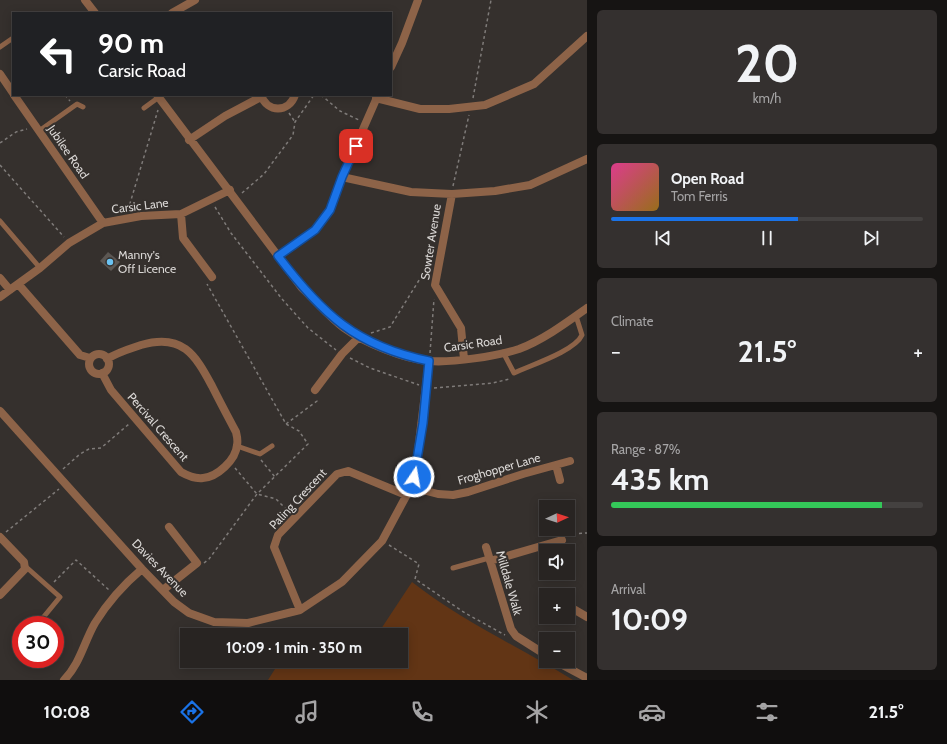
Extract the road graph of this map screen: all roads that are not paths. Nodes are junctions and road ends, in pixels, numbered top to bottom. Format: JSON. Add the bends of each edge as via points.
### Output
{"nodes":[{"id":1,"x":85,"y":0,"type":"edge"},
{"id":2,"x":195,"y":0,"type":"edge"},
{"id":3,"x":418,"y":0,"type":"edge"},
{"id":4,"x":94,"y":12,"type":"edge"},
{"id":5,"x":174,"y":12,"type":"edge"},
{"id":6,"x":587,"y":36,"type":"edge"},
{"id":7,"x":12,"y":39,"type":"edge"},
{"id":8,"x":0,"y":47,"type":"edge"},
{"id":9,"x":392,"y":65,"type":"edge"},
{"id":10,"x":0,"y":74,"type":"edge"},
{"id":11,"x":3,"y":85,"type":"edge"},
{"id":12,"x":12,"y":92,"type":"edge"},
{"id":13,"x":15,"y":96,"type":"edge"},
{"id":14,"x":261,"y":96,"type":"edge"},
{"id":15,"x":295,"y":96,"type":"edge"},
{"id":16,"x":377,"y":96,"type":"edge"},
{"id":17,"x":159,"y":98,"type":"edge"},
{"id":18,"x":83,"y":107,"type":"dead end"},
{"id":19,"x":144,"y":108,"type":"dead end"},
{"id":20,"x":37,"y":129,"type":"junction"},
{"id":21,"x":189,"y":140,"type":"junction"},
{"id":22,"x":587,"y":159,"type":"edge"},
{"id":23,"x":342,"y":177,"type":"junction"},
{"id":24,"x":230,"y":190,"type":"junction"},
{"id":25,"x":452,"y":194,"type":"junction"},
{"id":26,"x":180,"y":214,"type":"junction"},
{"id":27,"x":0,"y":221,"type":"edge"},
{"id":28,"x":102,"y":223,"type":"junction"},
{"id":29,"x":278,"y":256,"type":"junction"},
{"id":30,"x":40,"y":268,"type":"junction"},
{"id":31,"x":212,"y":277,"type":"road end"},
{"id":32,"x":0,"y":278,"type":"edge"},
{"id":33,"x":19,"y":284,"type":"junction"},
{"id":34,"x":10,"y":290,"type":"junction"},
{"id":35,"x":0,"y":297,"type":"edge"},
{"id":36,"x":587,"y":308,"type":"edge"},
{"id":37,"x":576,"y":316,"type":"junction"},
{"id":38,"x":359,"y":337,"type":"junction"},
{"id":39,"x":503,"y":352,"type":"junction"},
{"id":40,"x":90,"y":358,"type":"junction"},
{"id":41,"x":107,"y":359,"type":"junction"},
{"id":42,"x":464,"y":359,"type":"junction"},
{"id":43,"x":429,"y":361,"type":"junction"},
{"id":44,"x":102,"y":373,"type":"junction"},
{"id":45,"x":315,"y":390,"type":"road end"},
{"id":46,"x":0,"y":411,"type":"edge"},
{"id":47,"x":238,"y":446,"type":"junction"},
{"id":48,"x":272,"y":446,"type":"dead end"},
{"id":49,"x":570,"y":461,"type":"dead end"},
{"id":50,"x":556,"y":465,"type":"junction"},
{"id":51,"x":560,"y":480,"type":"dead end"},
{"id":52,"x":411,"y":487,"type":"junction"},
{"id":53,"x":406,"y":495,"type":"junction"},
{"id":54,"x":169,"y":527,"type":"dead end"},
{"id":55,"x":3,"y":534,"type":"edge"},
{"id":56,"x":562,"y":540,"type":"road end"},
{"id":57,"x":486,"y":547,"type":"dead end"},
{"id":58,"x":490,"y":559,"type":"junction"},
{"id":59,"x":25,"y":566,"type":"junction"},
{"id":60,"x":453,"y":568,"type":"dead end"},
{"id":61,"x":142,"y":569,"type":"junction"},
{"id":62,"x":163,"y":590,"type":"junction"},
{"id":63,"x":0,"y":595,"type":"edge"},
{"id":64,"x":300,"y":610,"type":"junction"},
{"id":65,"x":575,"y":610,"type":"edge"},
{"id":66,"x":45,"y":616,"type":"edge"},
{"id":67,"x":587,"y":617,"type":"edge"},
{"id":68,"x":539,"y":650,"type":"edge"},
{"id":69,"x":568,"y":668,"type":"edge"},
{"id":70,"x":587,"y":678,"type":"edge"},
{"id":71,"x":64,"y":680,"type":"edge"}],
"edges":[{"from":1,"to":4,"type":"street"},
{"from":2,"to":5,"type":"street"},
{"from":3,"to":9,"type":"street"},
{"from":6,"to":16,"type":"street","via":[[534,84],[485,105],[420,109]]},
{"from":7,"to":8,"type":"lane"},
{"from":10,"to":11,"type":"street","name":"Jubilee Road"},
{"from":11,"to":12,"type":"street","name":"Jubilee Road"},
{"from":13,"to":20,"type":"street","name":"Jubilee Road"},
{"from":14,"to":15,"type":"street","via":[[268,106],[280,109],[293,101]]},
{"from":14,"to":21,"type":"street"},
{"from":16,"to":23,"type":"street"},
{"from":17,"to":19,"type":"lane"},
{"from":17,"to":21,"type":"street","name":"Carsic Road"},
{"from":18,"to":20,"type":"lane","via":[[77,104]]},
{"from":20,"to":28,"type":"street","name":"Jubilee Road"},
{"from":21,"to":24,"type":"street","name":"Carsic Road"},
{"from":22,"to":25,"type":"street","via":[[530,185]]},
{"from":23,"to":25,"type":"street","via":[[411,192]]},
{"from":23,"to":29,"type":"street","via":[[330,210],[315,230]]},
{"from":24,"to":26,"type":"street","name":"Carsic Lane"},
{"from":24,"to":29,"type":"street","name":"Carsic Road"},
{"from":25,"to":42,"type":"street","name":"Sowter Avenue","via":[[435,285],[461,328]]},
{"from":26,"to":28,"type":"street","name":"Carsic Lane"},
{"from":26,"to":31,"type":"street","via":[[183,238]]},
{"from":27,"to":30,"type":"lane"},
{"from":28,"to":30,"type":"street","name":"Carsic Lane","via":[[69,243]]},
{"from":29,"to":38,"type":"street","name":"Carsic Road","via":[[302,288],[328,314]]},
{"from":30,"to":33,"type":"street","name":"Carsic Lane"},
{"from":32,"to":34,"type":"street"},
{"from":33,"to":34,"type":"street","name":"Carsic Lane"},
{"from":33,"to":40,"type":"street","via":[[80,355]]},
{"from":34,"to":35,"type":"street","name":"Carsic Lane"},
{"from":36,"to":37,"type":"street","name":"Carsic Road"},
{"from":37,"to":39,"type":"street","name":"Carsic Road","via":[[520,349]]},
{"from":37,"to":39,"type":"lane","via":[[582,335],[580,341],[562,351],[514,373]]},
{"from":38,"to":43,"type":"street","name":"Carsic Road","via":[[412,358]]},
{"from":38,"to":45,"type":"street","via":[[342,354]]},
{"from":39,"to":42,"type":"street","name":"Carsic Road"},
{"from":40,"to":41,"type":"street","via":[[99,354]]},
{"from":40,"to":44,"type":"street","name":"Percival Crescent","via":[[91,370]]},
{"from":41,"to":44,"type":"street","via":[[108,366]]},
{"from":41,"to":47,"type":"street","via":[[116,353],[150,343],[170,342],[187,349],[198,360],[236,432]]},
{"from":42,"to":43,"type":"street","name":"Carsic Road"},
{"from":43,"to":52,"type":"street","name":"Davies Avenue","via":[[418,460]]},
{"from":44,"to":47,"type":"street","name":"Percival Crescent","via":[[111,390],[181,472],[190,477],[211,476],[229,462]]},
{"from":46,"to":61,"type":"street","name":"Davies Avenue"},
{"from":47,"to":48,"type":"lane","via":[[260,454]]},
{"from":49,"to":50,"type":"street","name":"Froghopper Lane"},
{"from":50,"to":51,"type":"street"},
{"from":50,"to":52,"type":"street","name":"Froghopper Lane","via":[[453,495]]},
{"from":52,"to":53,"type":"street","name":"Davies Avenue"},
{"from":53,"to":64,"type":"street","name":"Davies Avenue","via":[[382,541],[342,582]]},
{"from":53,"to":64,"type":"street","name":"Paling Crescent","via":[[348,471],[337,474],[278,535],[274,547]]},
{"from":54,"to":62,"type":"street","via":[[197,563]]},
{"from":55,"to":59,"type":"street"},
{"from":56,"to":58,"type":"street"},
{"from":57,"to":58,"type":"street","name":"Milldale Walk"},
{"from":58,"to":60,"type":"lane"},
{"from":58,"to":68,"type":"street","name":"Milldale Walk","via":[[508,623],[514,634]]},
{"from":59,"to":63,"type":"street"},
{"from":59,"to":66,"type":"lane","via":[[59,595],[59,600]]},
{"from":61,"to":62,"type":"street","name":"Davies Avenue"},
{"from":61,"to":71,"type":"street","via":[[114,596],[95,624],[78,661]]},
{"from":62,"to":64,"type":"street","name":"Davies Avenue","via":[[189,613],[214,622],[248,623]]},
{"from":65,"to":67,"type":"street"},
{"from":69,"to":70,"type":"street"}]}
